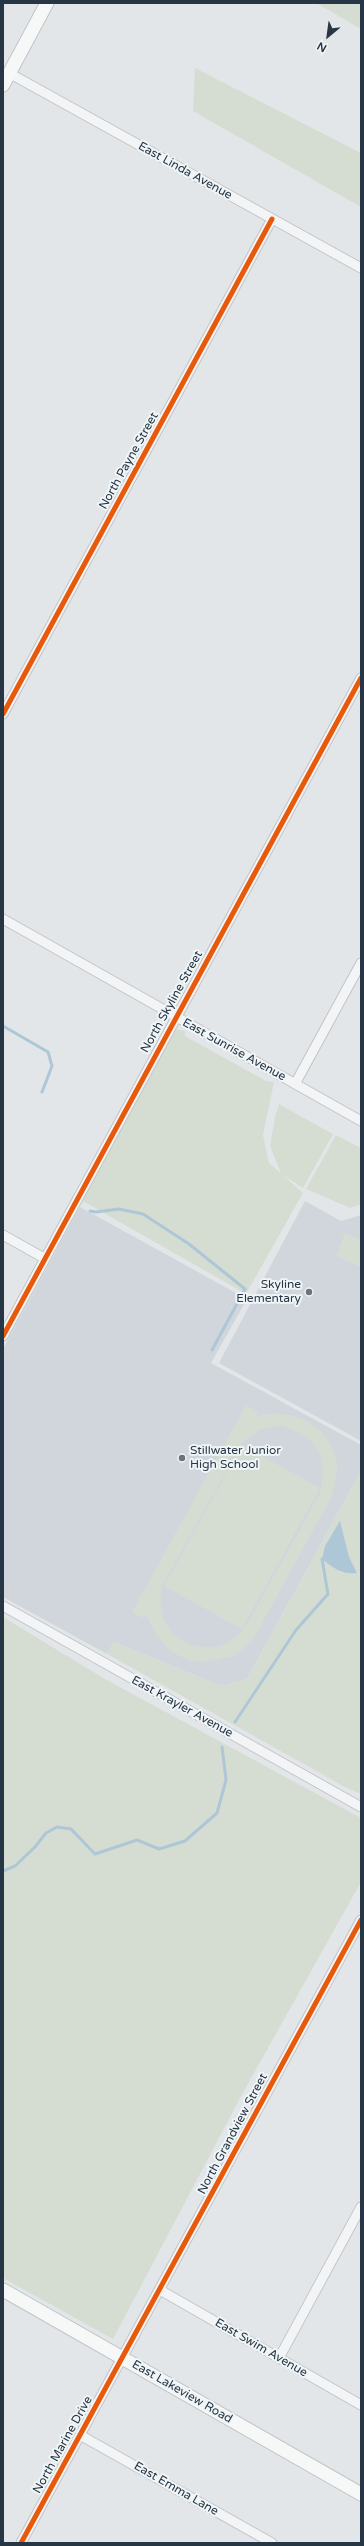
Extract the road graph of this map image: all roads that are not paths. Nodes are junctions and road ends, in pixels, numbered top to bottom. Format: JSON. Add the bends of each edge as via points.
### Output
{"nodes":[{"id":1,"x":47,"y":3,"type":"edge"},
{"id":2,"x":6,"y":79,"type":"edge"},
{"id":3,"x":272,"y":219,"type":"junction"},
{"id":4,"x":361,"y":268,"type":"edge"},
{"id":5,"x":361,"y":678,"type":"edge"},
{"id":6,"x":358,"y":690,"type":"edge"},
{"id":7,"x":3,"y":714,"type":"edge"},
{"id":8,"x":3,"y":919,"type":"edge"},
{"id":9,"x":361,"y":963,"type":"edge"},
{"id":10,"x":175,"y":1017,"type":"junction"},
{"id":11,"x":295,"y":1084,"type":"junction"},
{"id":12,"x":361,"y":1121,"type":"edge"},
{"id":13,"x":3,"y":1235,"type":"edge"},
{"id":14,"x":44,"y":1258,"type":"junction"},
{"id":15,"x":3,"y":1336,"type":"edge"},
{"id":16,"x":3,"y":1606,"type":"edge"},
{"id":17,"x":361,"y":1807,"type":"edge"},
{"id":18,"x":361,"y":1920,"type":"edge"},
{"id":19,"x":361,"y":2208,"type":"edge"},
{"id":20,"x":3,"y":2290,"type":"edge"},
{"id":21,"x":160,"y":2290,"type":"junction"},
{"id":22,"x":122,"y":2357,"type":"junction"},
{"id":23,"x":279,"y":2358,"type":"junction"},
{"id":24,"x":361,"y":2405,"type":"edge"},
{"id":25,"x":80,"y":2435,"type":"junction"},
{"id":26,"x":361,"y":2494,"type":"edge"},
{"id":27,"x":21,"y":2543,"type":"edge"},
{"id":28,"x":272,"y":2543,"type":"edge"}],
"edges":[{"from":1,"to":2,"type":"street"},
{"from":2,"to":3,"type":"street","name":"East Linda Avenue"},
{"from":3,"to":4,"type":"street","name":"East Linda Avenue"},
{"from":3,"to":7,"type":"street","name":"North Payne Street"},
{"from":5,"to":6,"type":"street","name":"North Skyline Street"},
{"from":6,"to":10,"type":"street","name":"North Skyline Street"},
{"from":8,"to":10,"type":"street","name":"East Sunrise Avenue"},
{"from":9,"to":11,"type":"street"},
{"from":10,"to":11,"type":"street","name":"East Sunrise Avenue"},
{"from":10,"to":14,"type":"street","name":"North Skyline Street"},
{"from":11,"to":12,"type":"street","name":"East Sunrise Avenue"},
{"from":13,"to":14,"type":"street"},
{"from":14,"to":15,"type":"street","name":"North Skyline Street"},
{"from":16,"to":17,"type":"street","name":"East Krayler Avenue"},
{"from":18,"to":21,"type":"street","name":"North Grandview Street"},
{"from":19,"to":23,"type":"street"},
{"from":20,"to":22,"type":"street","name":"East Lakeview Road"},
{"from":21,"to":22,"type":"street","name":"North Grandview Street"},
{"from":21,"to":23,"type":"street","name":"East Swim Avenue"},
{"from":22,"to":25,"type":"street","name":"North Marine Drive"},
{"from":22,"to":26,"type":"street","name":"East Lakeview Road"},
{"from":23,"to":24,"type":"street","name":"East Swim Avenue"},
{"from":25,"to":27,"type":"street","name":"North Marine Drive"},
{"from":25,"to":28,"type":"street","name":"East Emma Lane"}]}
